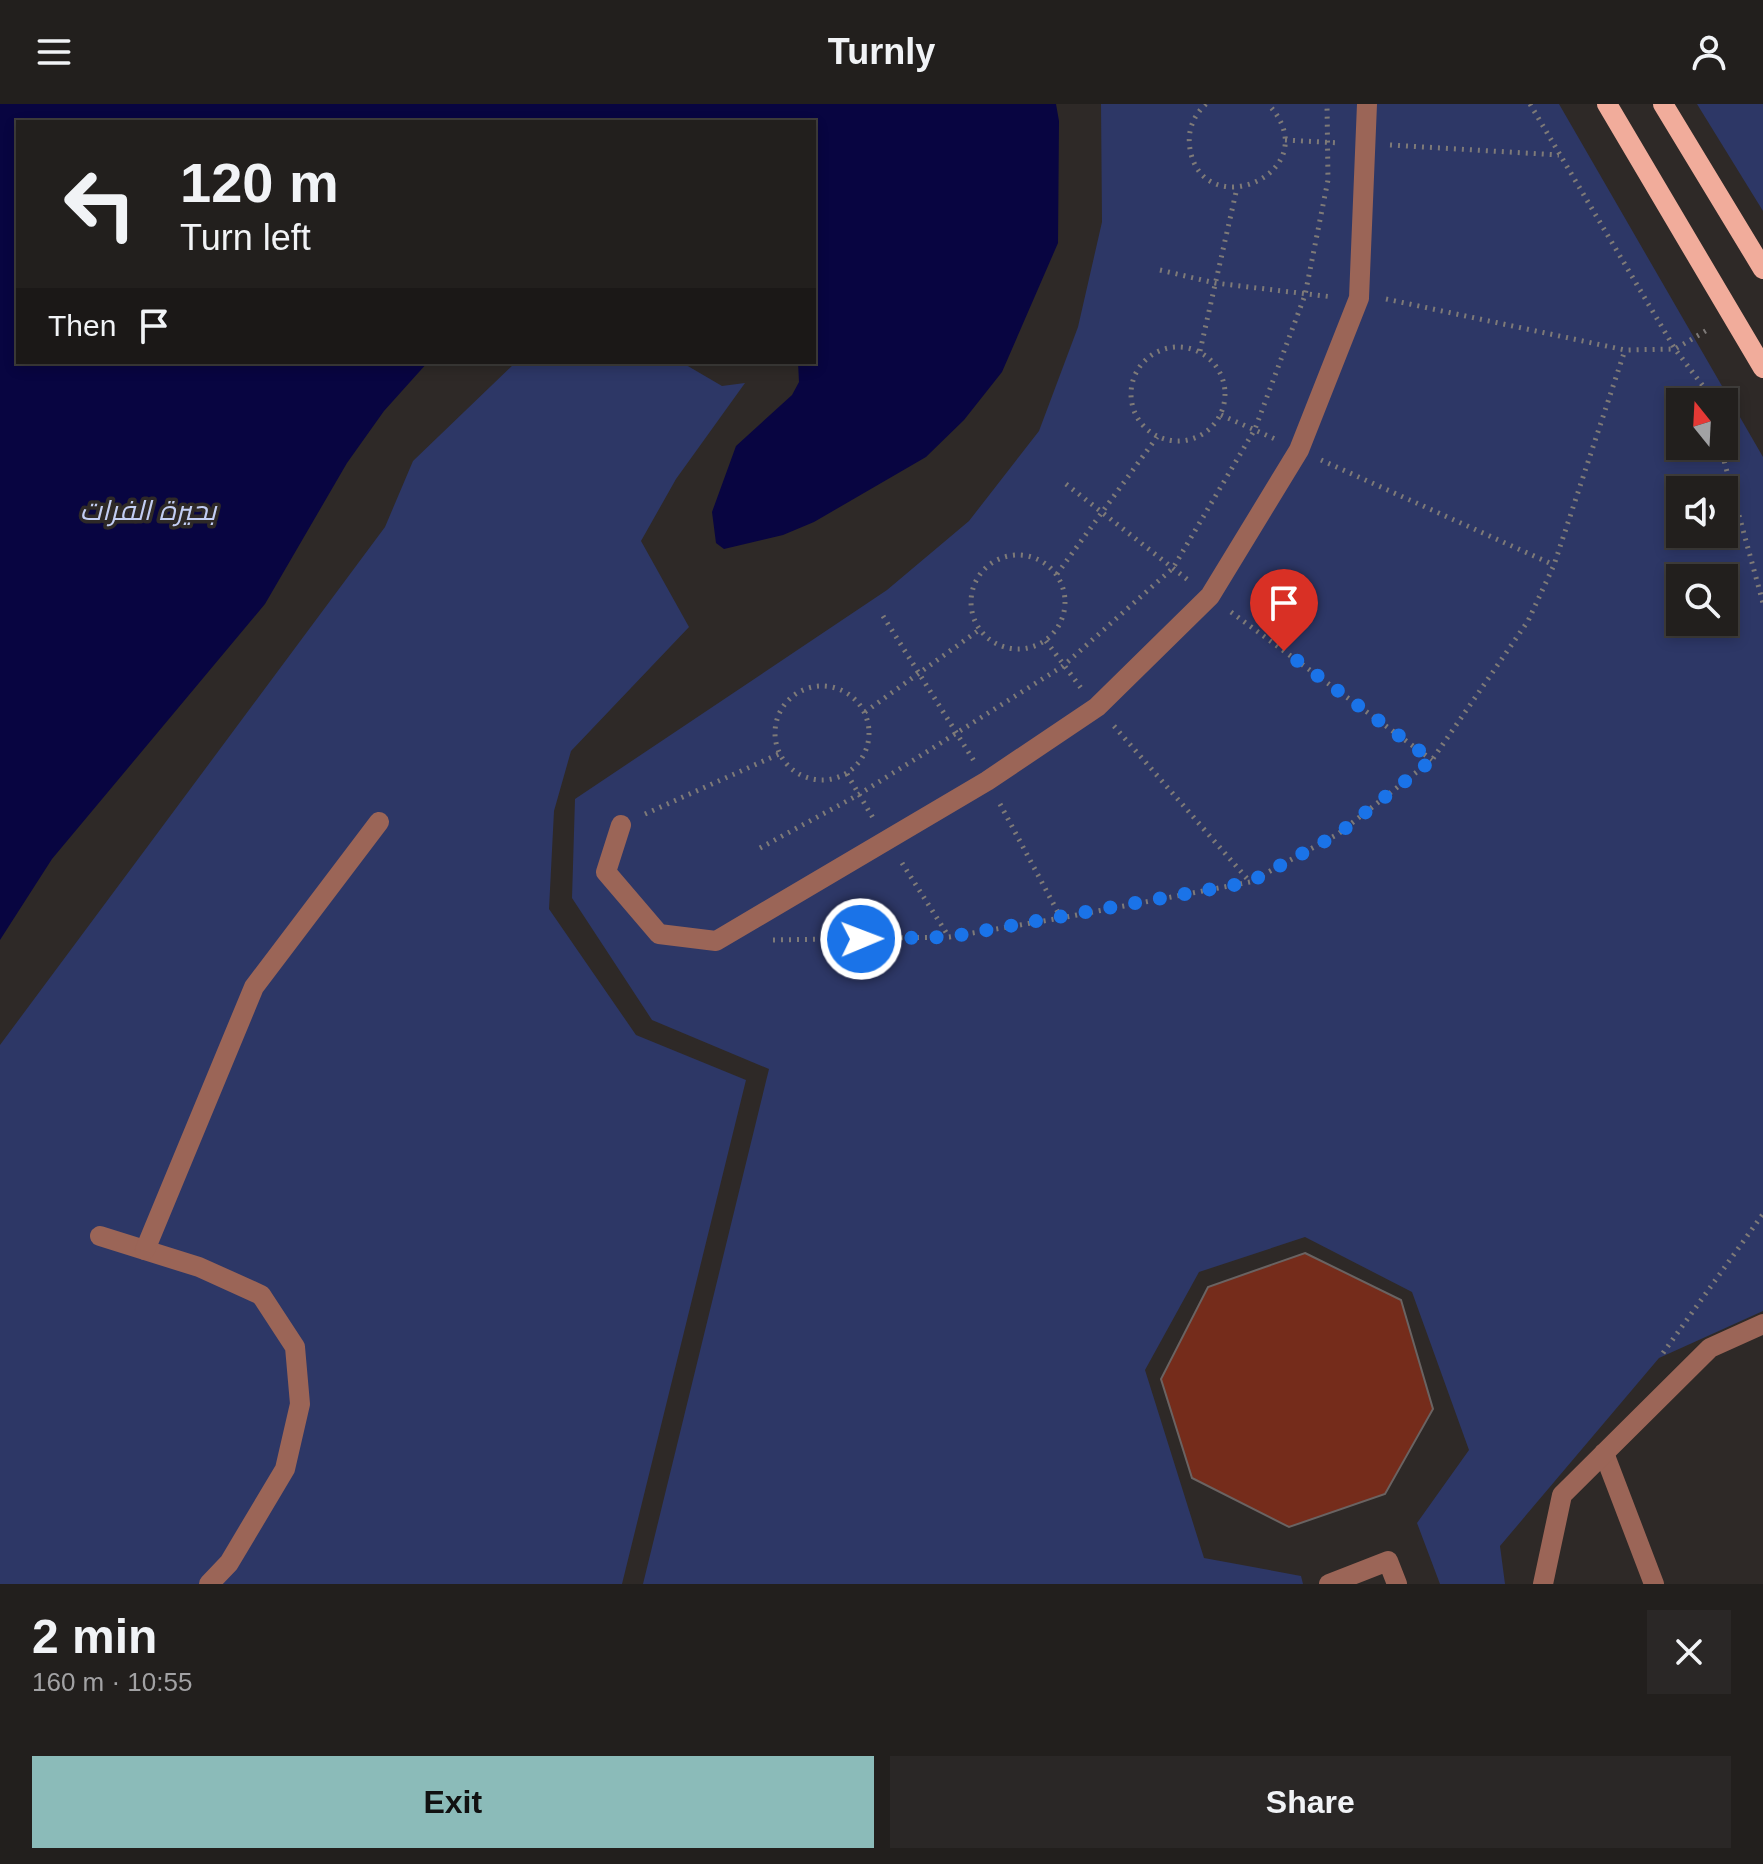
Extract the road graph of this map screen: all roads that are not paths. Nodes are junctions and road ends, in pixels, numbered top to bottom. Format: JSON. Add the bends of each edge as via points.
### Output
{"nodes":[{"id":1,"x":1367,"y":104,"type":"edge"},
{"id":2,"x":1607,"y":104,"type":"edge"},
{"id":3,"x":1663,"y":104,"type":"edge"},
{"id":4,"x":1763,"y":269,"type":"edge"},
{"id":5,"x":1763,"y":368,"type":"edge"},
{"id":6,"x":379,"y":822,"type":"dead end"},
{"id":7,"x":621,"y":825,"type":"road end"},
{"id":8,"x":100,"y":1236,"type":"dead end"},
{"id":9,"x":145,"y":1250,"type":"junction"},
{"id":10,"x":1763,"y":1324,"type":"edge"},
{"id":11,"x":1604,"y":1453,"type":"junction"},
{"id":12,"x":209,"y":1584,"type":"edge"},
{"id":13,"x":1329,"y":1584,"type":"edge"},
{"id":14,"x":1397,"y":1584,"type":"edge"},
{"id":15,"x":1543,"y":1584,"type":"edge"},
{"id":16,"x":1654,"y":1584,"type":"edge"}],
"edges":[{"from":1,"to":7,"type":"street","via":[[1359,298],[1299,450],[1210,596],[1097,707],[987,781],[716,941],[659,934],[606,872]]},
{"from":2,"to":5,"type":"main road"},
{"from":3,"to":4,"type":"main road"},
{"from":6,"to":9,"type":"street","via":[[254,987]]},
{"from":8,"to":9,"type":"street"},
{"from":9,"to":12,"type":"street","via":[[261,1295],[295,1347],[300,1404],[285,1469],[229,1563]]},
{"from":10,"to":11,"type":"street","via":[[1710,1348]]},
{"from":11,"to":15,"type":"street","via":[[1562,1495]]},
{"from":11,"to":16,"type":"street"},
{"from":13,"to":14,"type":"street","via":[[1388,1561]]}]}
